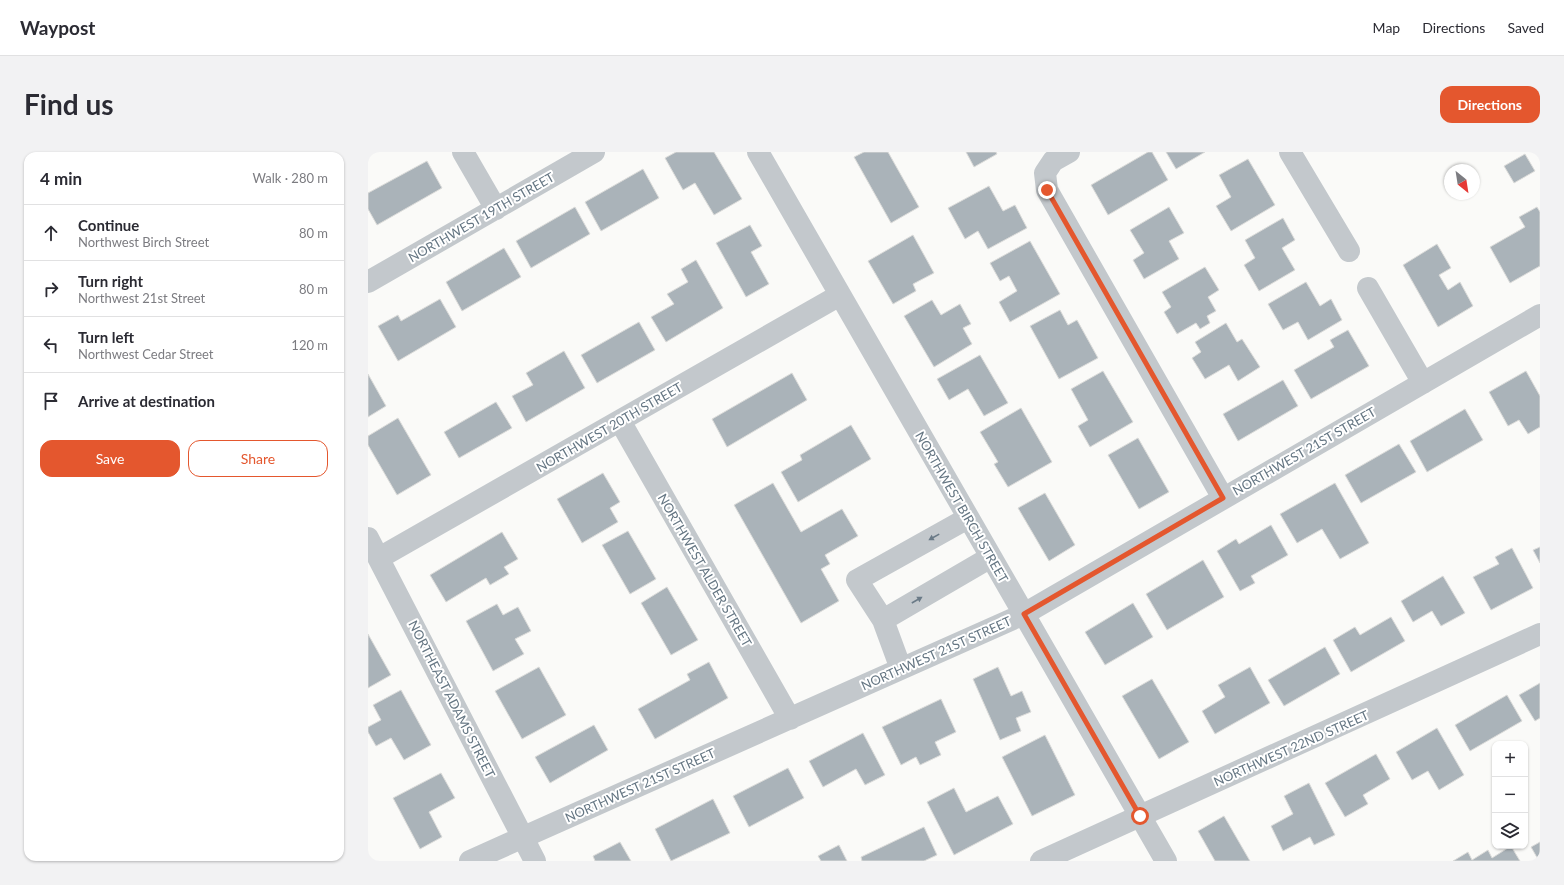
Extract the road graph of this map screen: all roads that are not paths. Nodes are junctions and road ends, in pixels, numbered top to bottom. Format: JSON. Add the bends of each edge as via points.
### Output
{"nodes":[{"id":1,"x":463,"y":152,"type":"edge"},
{"id":2,"x":594,"y":152,"type":"edge"},
{"id":3,"x":758,"y":152,"type":"edge"},
{"id":4,"x":1069,"y":152,"type":"edge"},
{"id":5,"x":1290,"y":152,"type":"edge"},
{"id":6,"x":496,"y":209,"type":"junction"},
{"id":7,"x":1349,"y":251,"type":"dead end"},
{"id":8,"x":368,"y":282,"type":"edge"},
{"id":9,"x":1368,"y":288,"type":"dead end"},
{"id":10,"x":840,"y":295,"type":"junction"},
{"id":11,"x":1540,"y":315,"type":"edge"},
{"id":12,"x":1422,"y":383,"type":"junction"},
{"id":13,"x":620,"y":421,"type":"junction"},
{"id":14,"x":1223,"y":498,"type":"junction"},
{"id":15,"x":968,"y":518,"type":"junction"},
{"id":16,"x":368,"y":538,"type":"edge"},
{"id":17,"x":991,"y":557,"type":"junction"},
{"id":18,"x":379,"y":558,"type":"junction"},
{"id":19,"x":1024,"y":614,"type":"junction"},
{"id":20,"x":883,"y":620,"type":"junction"},
{"id":21,"x":1540,"y":634,"type":"edge"},
{"id":22,"x":902,"y":669,"type":"junction"},
{"id":23,"x":790,"y":719,"type":"junction"},
{"id":24,"x":1140,"y":816,"type":"junction"},
{"id":25,"x":523,"y":837,"type":"junction"},
{"id":26,"x":470,"y":861,"type":"edge"},
{"id":27,"x":535,"y":861,"type":"edge"},
{"id":28,"x":1041,"y":861,"type":"edge"},
{"id":29,"x":1166,"y":861,"type":"edge"}],
"edges":[{"from":1,"to":6,"type":"street"},
{"from":2,"to":6,"type":"street","name":"NORTHWEST 19TH STREET"},
{"from":3,"to":10,"type":"street","name":"NORTHWEST BIRCH STREET"},
{"from":4,"to":14,"type":"street","via":[[1053,161],[1045,173],[1047,190]]},
{"from":5,"to":7,"type":"street"},
{"from":6,"to":8,"type":"street","name":"NORTHWEST 19TH STREET"},
{"from":9,"to":12,"type":"street"},
{"from":10,"to":13,"type":"street","name":"NORTHWEST 20TH STREET"},
{"from":10,"to":15,"type":"street","name":"NORTHWEST BIRCH STREET"},
{"from":11,"to":12,"type":"street","name":"NORTHWEST 21ST STREET"},
{"from":12,"to":14,"type":"street","name":"NORTHWEST 21ST STREET"},
{"from":13,"to":18,"type":"street","name":"NORTHWEST 20TH STREET"},
{"from":13,"to":23,"type":"street","name":"NORTHWEST ALDER STREET"},
{"from":14,"to":19,"type":"street","name":"NORTHWEST 21ST STREET"},
{"from":15,"to":17,"type":"street","name":"NORTHWEST BIRCH STREET"},
{"from":15,"to":20,"type":"street","one_way":true,"via":[[857,580]]},
{"from":16,"to":18,"type":"street","name":"NORTHEAST ADAMS STREET"},
{"from":17,"to":19,"type":"street","name":"NORTHWEST BIRCH STREET"},
{"from":20,"to":17,"type":"street","one_way":true},
{"from":18,"to":25,"type":"street","name":"NORTHEAST ADAMS STREET"},
{"from":19,"to":22,"type":"street","name":"NORTHWEST 21ST STREET"},
{"from":19,"to":24,"type":"street","name":"NORTHWEST BIRCH STREET"},
{"from":20,"to":22,"type":"street"},
{"from":21,"to":24,"type":"street","name":"NORTHWEST 22ND STREET"},
{"from":22,"to":23,"type":"street","name":"NORTHWEST 21ST STREET"},
{"from":23,"to":25,"type":"street","name":"NORTHWEST 21ST STREET"},
{"from":24,"to":28,"type":"street","name":"NORTHWEST 22ND STREET"},
{"from":24,"to":29,"type":"street","name":"NORTHWEST BIRCH STREET"},
{"from":25,"to":26,"type":"street","name":"NORTHWEST 21ST STREET"},
{"from":25,"to":27,"type":"street","name":"NORTHEAST ADAMS STREET"}]}
